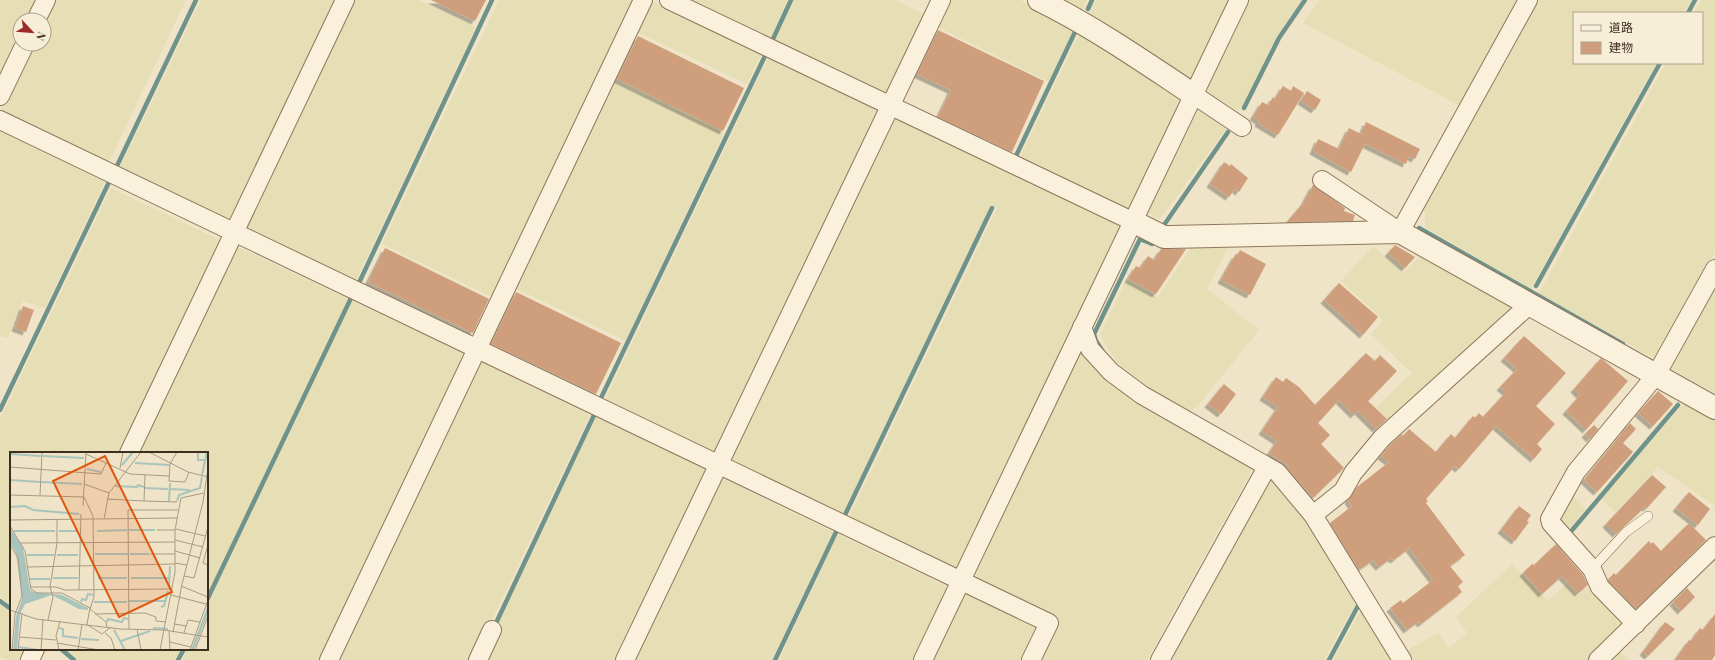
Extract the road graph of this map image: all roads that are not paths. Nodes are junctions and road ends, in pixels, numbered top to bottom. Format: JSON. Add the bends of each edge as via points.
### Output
{"nodes":[{"id":1,"x":46,"y":0,"type":"edge"},
{"id":2,"x":345,"y":0,"type":"edge"},
{"id":3,"x":643,"y":0,"type":"edge"},
{"id":4,"x":669,"y":0,"type":"edge"},
{"id":5,"x":941,"y":0,"type":"edge"},
{"id":6,"x":1039,"y":0,"type":"edge"},
{"id":7,"x":1239,"y":0,"type":"edge"},
{"id":8,"x":1528,"y":0,"type":"edge"},
{"id":9,"x":40,"y":12,"type":"edge"},
{"id":10,"x":21,"y":52,"type":"edge"},
{"id":11,"x":1194,"y":95,"type":"junction"},
{"id":12,"x":0,"y":96,"type":"edge"},
{"id":13,"x":890,"y":106,"type":"junction"},
{"id":14,"x":0,"y":120,"type":"edge"},
{"id":15,"x":1242,"y":127,"type":"dead end"},
{"id":16,"x":1322,"y":180,"type":"dead end"},
{"id":17,"x":1132,"y":221,"type":"junction"},
{"id":18,"x":1400,"y":232,"type":"junction"},
{"id":19,"x":234,"y":233,"type":"junction"},
{"id":20,"x":1715,"y":269,"type":"edge"},
{"id":21,"x":1529,"y":305,"type":"junction"},
{"id":22,"x":1082,"y":328,"type":"junction"},
{"id":23,"x":477,"y":350,"type":"junction"},
{"id":24,"x":1656,"y":375,"type":"junction"},
{"id":25,"x":1715,"y":408,"type":"edge"},
{"id":26,"x":129,"y":452,"type":"edge"},
{"id":27,"x":719,"y":465,"type":"junction"},
{"id":28,"x":1267,"y":466,"type":"junction"},
{"id":29,"x":1313,"y":515,"type":"junction"},
{"id":30,"x":1648,"y":516,"type":"dead end"},
{"id":31,"x":1715,"y":546,"type":"edge"},
{"id":32,"x":1592,"y":569,"type":"junction"},
{"id":33,"x":961,"y":581,"type":"junction"},
{"id":34,"x":1636,"y":624,"type":"junction"},
{"id":35,"x":492,"y":630,"type":"dead end"},
{"id":36,"x":35,"y":650,"type":"edge"},
{"id":37,"x":30,"y":660,"type":"edge"},
{"id":38,"x":329,"y":660,"type":"edge"},
{"id":39,"x":478,"y":660,"type":"edge"},
{"id":40,"x":625,"y":660,"type":"edge"},
{"id":41,"x":923,"y":660,"type":"edge"},
{"id":42,"x":1032,"y":660,"type":"edge"},
{"id":43,"x":1160,"y":660,"type":"edge"},
{"id":44,"x":1402,"y":660,"type":"edge"},
{"id":45,"x":1598,"y":660,"type":"edge"}],
"edges":[{"from":1,"to":9,"type":"street"},
{"from":2,"to":19,"type":"street"},
{"from":3,"to":23,"type":"street"},
{"from":4,"to":13,"type":"street"},
{"from":5,"to":13,"type":"street"},
{"from":6,"to":11,"type":"street","via":[[1107,38]]},
{"from":7,"to":11,"type":"street"},
{"from":8,"to":18,"type":"street"},
{"from":10,"to":12,"type":"street"},
{"from":11,"to":15,"type":"street"},
{"from":11,"to":17,"type":"street"},
{"from":13,"to":17,"type":"street"},
{"from":13,"to":27,"type":"street"},
{"from":14,"to":19,"type":"street"},
{"from":16,"to":18,"type":"street"},
{"from":17,"to":18,"type":"street","via":[[1164,237]]},
{"from":17,"to":22,"type":"street"},
{"from":18,"to":21,"type":"street"},
{"from":19,"to":23,"type":"street"},
{"from":19,"to":26,"type":"street"},
{"from":20,"to":24,"type":"street"},
{"from":21,"to":24,"type":"street"},
{"from":21,"to":29,"type":"street","via":[[1382,438],[1353,472],[1343,491]]},
{"from":22,"to":28,"type":"street","via":[[1090,348],[1111,372],[1142,395]]},
{"from":22,"to":33,"type":"street"},
{"from":23,"to":27,"type":"street"},
{"from":23,"to":38,"type":"street"},
{"from":24,"to":25,"type":"street"},
{"from":24,"to":32,"type":"street","via":[[1576,472],[1550,519]]},
{"from":27,"to":33,"type":"street"},
{"from":27,"to":40,"type":"street"},
{"from":28,"to":29,"type":"street","via":[[1277,472]]},
{"from":28,"to":43,"type":"street"},
{"from":29,"to":44,"type":"street"},
{"from":30,"to":32,"type":"lane","via":[[1626,532]]},
{"from":31,"to":34,"type":"street"},
{"from":32,"to":34,"type":"street","via":[[1600,587]]},
{"from":33,"to":41,"type":"street"},
{"from":33,"to":42,"type":"street","via":[[1050,623]]},
{"from":34,"to":45,"type":"street"},
{"from":35,"to":39,"type":"street"},
{"from":36,"to":37,"type":"street"}]}
